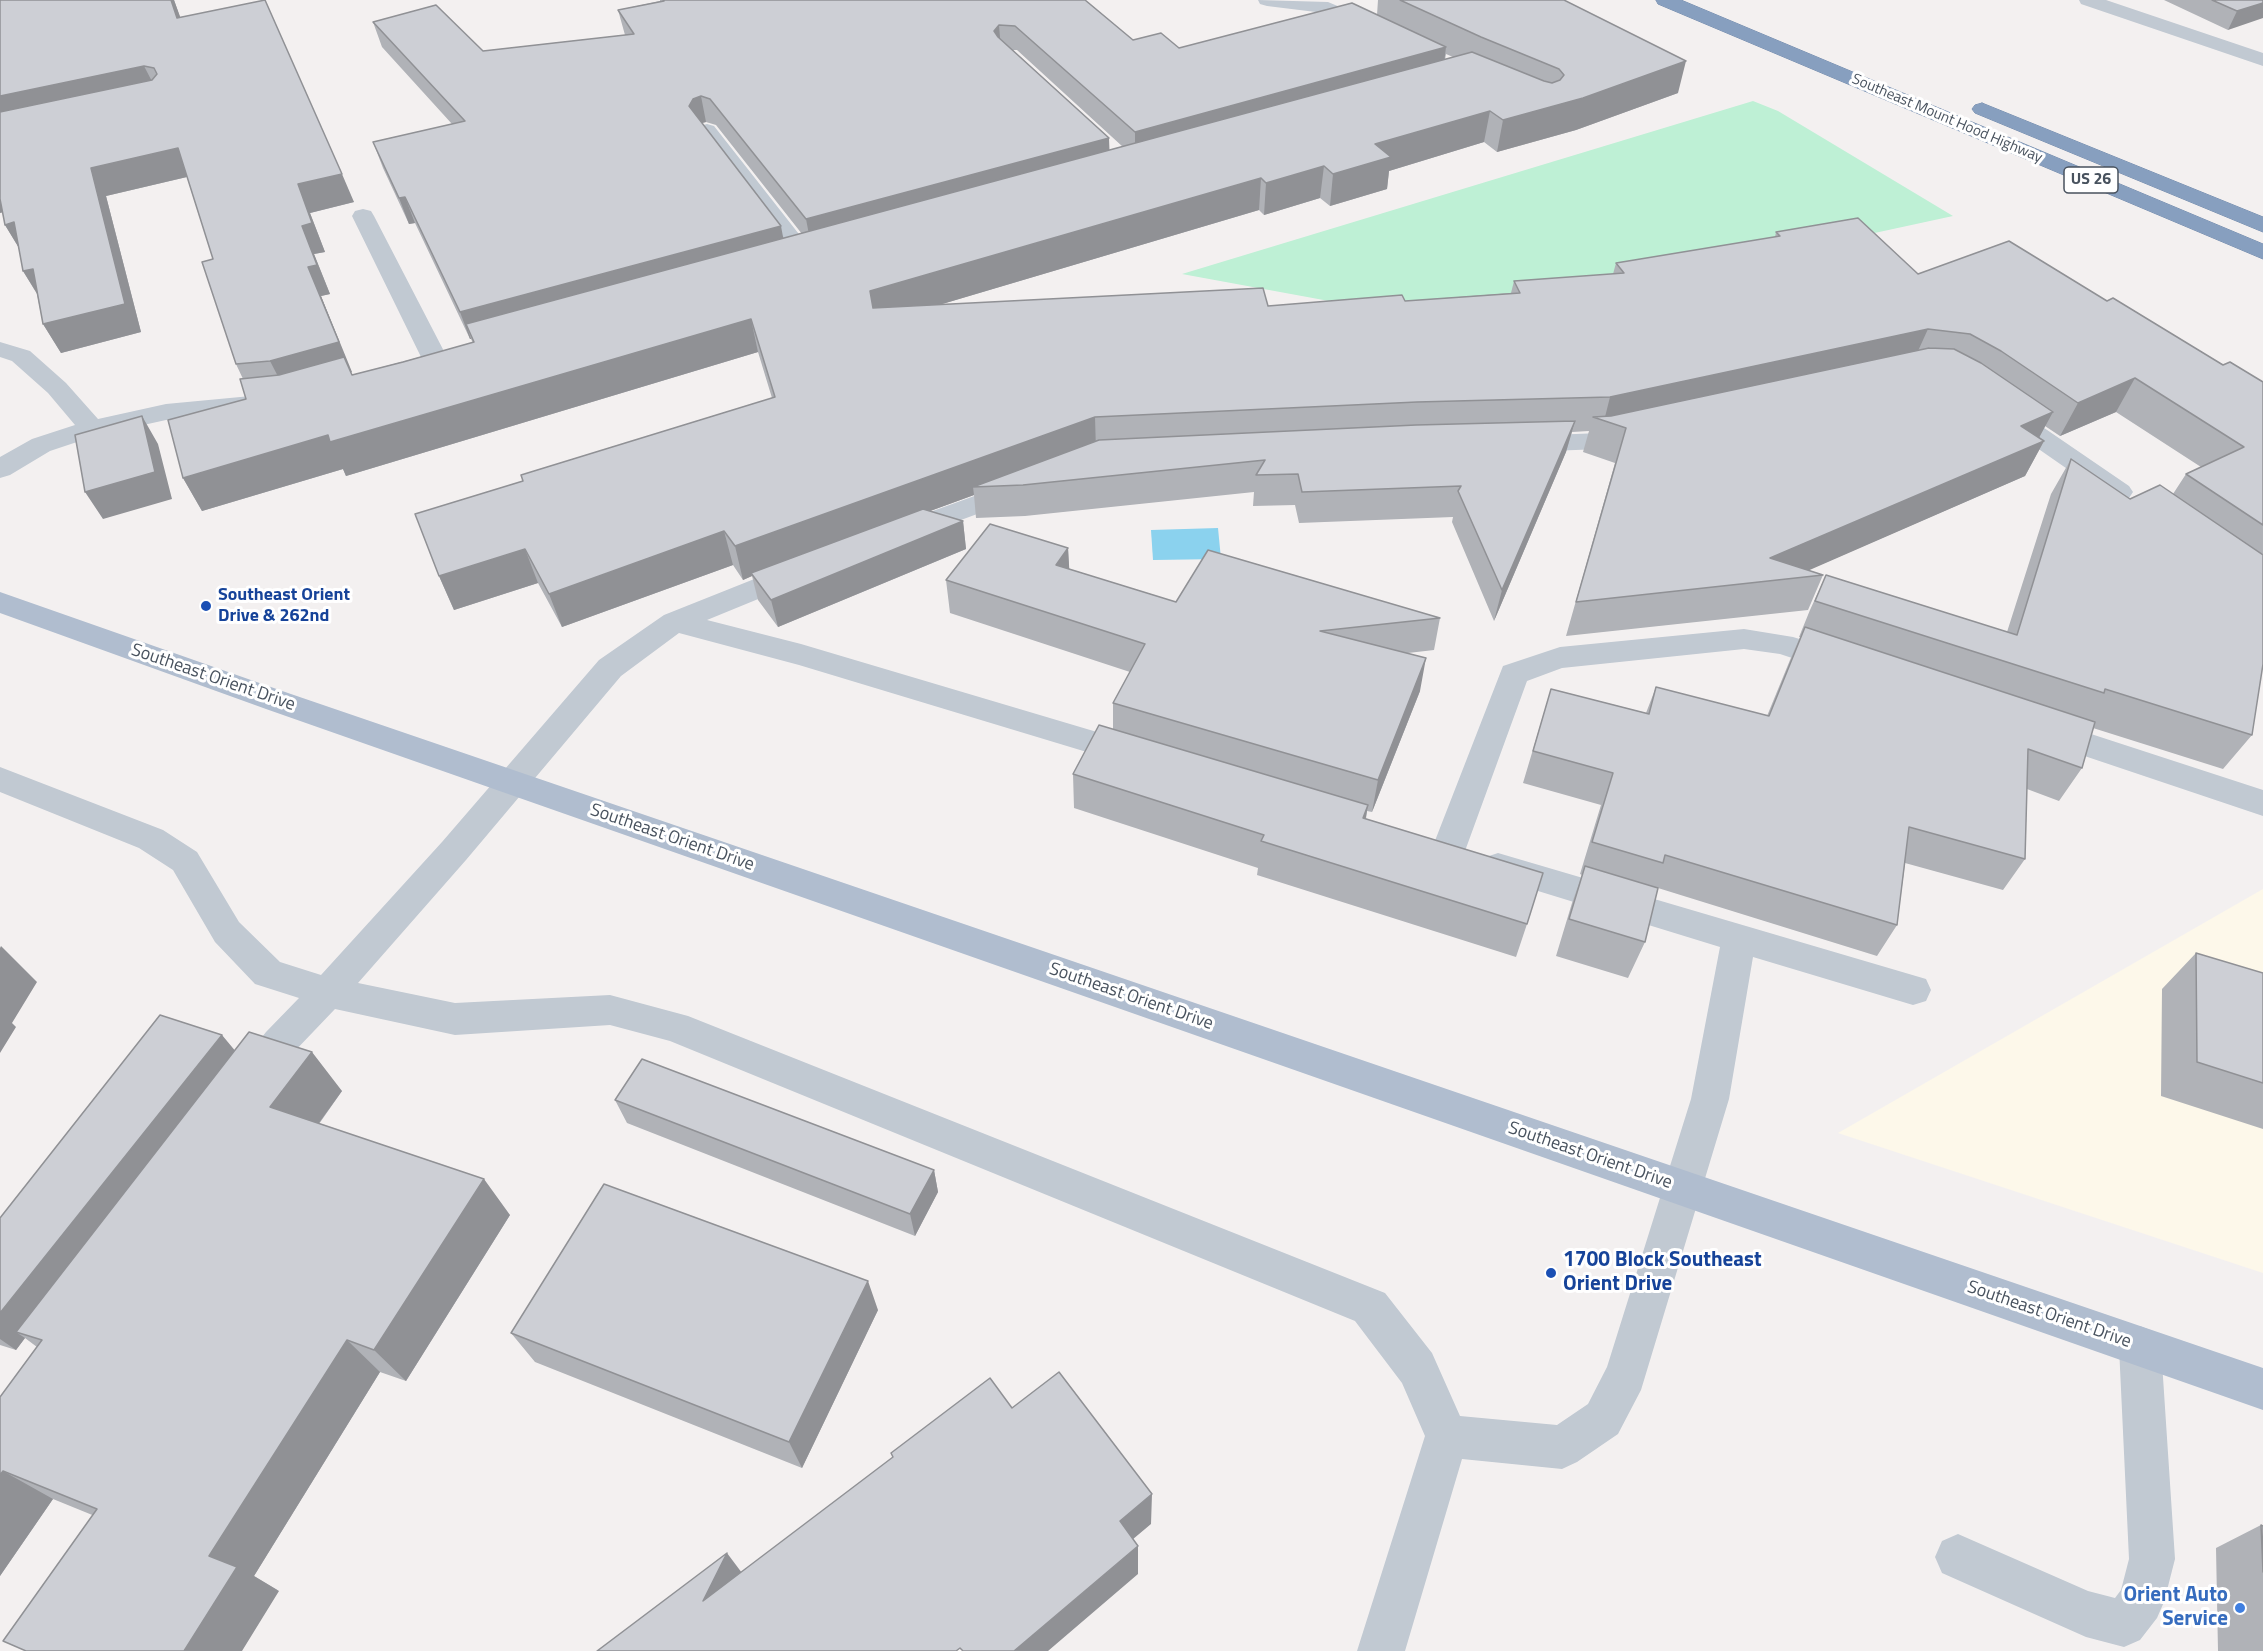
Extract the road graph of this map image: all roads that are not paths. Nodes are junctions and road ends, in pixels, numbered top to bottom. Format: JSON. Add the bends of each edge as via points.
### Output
{"nodes":[{"id":1,"x":1267,"y":0,"type":"edge"},
{"id":2,"x":1665,"y":0,"type":"edge"},
{"id":3,"x":2088,"y":0,"type":"edge"},
{"id":4,"x":1383,"y":33,"type":"edge"},
{"id":5,"x":2263,"y":60,"type":"edge"},
{"id":6,"x":1963,"y":101,"type":"dead end"},
{"id":7,"x":707,"y":130,"type":"edge"},
{"id":8,"x":363,"y":216,"type":"dead end"},
{"id":9,"x":2263,"y":225,"type":"edge"},
{"id":10,"x":828,"y":250,"type":"edge"},
{"id":11,"x":2263,"y":252,"type":"edge"},
{"id":12,"x":0,"y":349,"type":"edge"},
{"id":13,"x":412,"y":365,"type":"edge"},
{"id":14,"x":1983,"y":398,"type":"edge"},
{"id":15,"x":275,"y":401,"type":"edge"},
{"id":16,"x":1658,"y":427,"type":"edge"},
{"id":17,"x":92,"y":428,"type":"junction"},
{"id":18,"x":1493,"y":444,"type":"edge"},
{"id":19,"x":0,"y":469,"type":"edge"},
{"id":20,"x":1041,"y":481,"type":"edge"},
{"id":21,"x":2138,"y":505,"type":"edge"},
{"id":22,"x":877,"y":543,"type":"edge"},
{"id":23,"x":822,"y":563,"type":"edge"},
{"id":24,"x":0,"y":602,"type":"edge"},
{"id":25,"x":674,"y":622,"type":"junction"},
{"id":26,"x":1861,"y":670,"type":"edge"},
{"id":27,"x":2017,"y":722,"type":"edge"},
{"id":28,"x":1162,"y":763,"type":"edge"},
{"id":29,"x":0,"y":779,"type":"edge"},
{"id":30,"x":513,"y":783,"type":"junction"},
{"id":31,"x":2263,"y":803,"type":"edge"},
{"id":32,"x":1739,"y":938,"type":"junction"},
{"id":33,"x":1913,"y":990,"type":"dead end"},
{"id":34,"x":328,"y":992,"type":"junction"},
{"id":35,"x":236,"y":1099,"type":"edge"},
{"id":36,"x":1684,"y":1188,"type":"junction"},
{"id":37,"x":2140,"y":1347,"type":"junction"},
{"id":38,"x":2263,"y":1389,"type":"edge"},
{"id":39,"x":1447,"y":1436,"type":"junction"},
{"id":40,"x":1958,"y":1557,"type":"dead end"},
{"id":41,"x":1381,"y":1651,"type":"edge"}],
"edges":[{"from":1,"to":4,"type":"lane","via":[[1328,8]]},
{"from":2,"to":11,"type":"highway","name":"Southeast Mount Hood Highway","number":"US 26"},
{"from":3,"to":5,"type":"lane"},
{"from":6,"to":9,"type":"highway","name":"Southeast Mount Hood Highway","number":"US 26"},
{"from":7,"to":10,"type":"lane","via":[[794,260]]},
{"from":8,"to":13,"type":"lane","via":[[446,356]]},
{"from":12,"to":17,"type":"lane","via":[[21,356],[57,388]]},
{"from":14,"to":21,"type":"lane"},
{"from":15,"to":17,"type":"lane","via":[[166,412]]},
{"from":16,"to":18,"type":"lane","via":[[1601,441]]},
{"from":17,"to":19,"type":"lane","via":[[41,445]]},
{"from":20,"to":22,"type":"lane"},
{"from":23,"to":25,"type":"lane"},
{"from":24,"to":30,"type":"main road","name":"Southeast Orient Drive"},
{"from":25,"to":28,"type":"lane"},
{"from":25,"to":30,"type":"lane","via":[[609,668]]},
{"from":26,"to":32,"type":"lane","via":[[1782,644],[1744,639],[1560,658],[1514,674],[1437,847]]},
{"from":27,"to":31,"type":"lane"},
{"from":29,"to":34,"type":"lane","via":[[151,839],[185,861],[227,932],[268,974]]},
{"from":30,"to":34,"type":"lane"},
{"from":30,"to":36,"type":"main road","name":"Southeast Orient Drive"},
{"from":32,"to":33,"type":"lane"},
{"from":32,"to":36,"type":"lane","via":[[1710,1099]]},
{"from":34,"to":35,"type":"lane","via":[[279,1043]]},
{"from":34,"to":39,"type":"lane","via":[[455,1019],[610,1010],[686,1031],[1370,1307],[1417,1368]]},
{"from":36,"to":37,"type":"main road","name":"Southeast Orient Drive"},
{"from":36,"to":39,"type":"lane","via":[[1626,1376],[1603,1419],[1562,1447]]},
{"from":37,"to":38,"type":"main road","name":"Southeast Orient Drive"},
{"from":37,"to":40,"type":"lane","via":[[2152,1559],[2141,1602],[2124,1624],[2086,1614]]},
{"from":39,"to":41,"type":"lane"}]}
